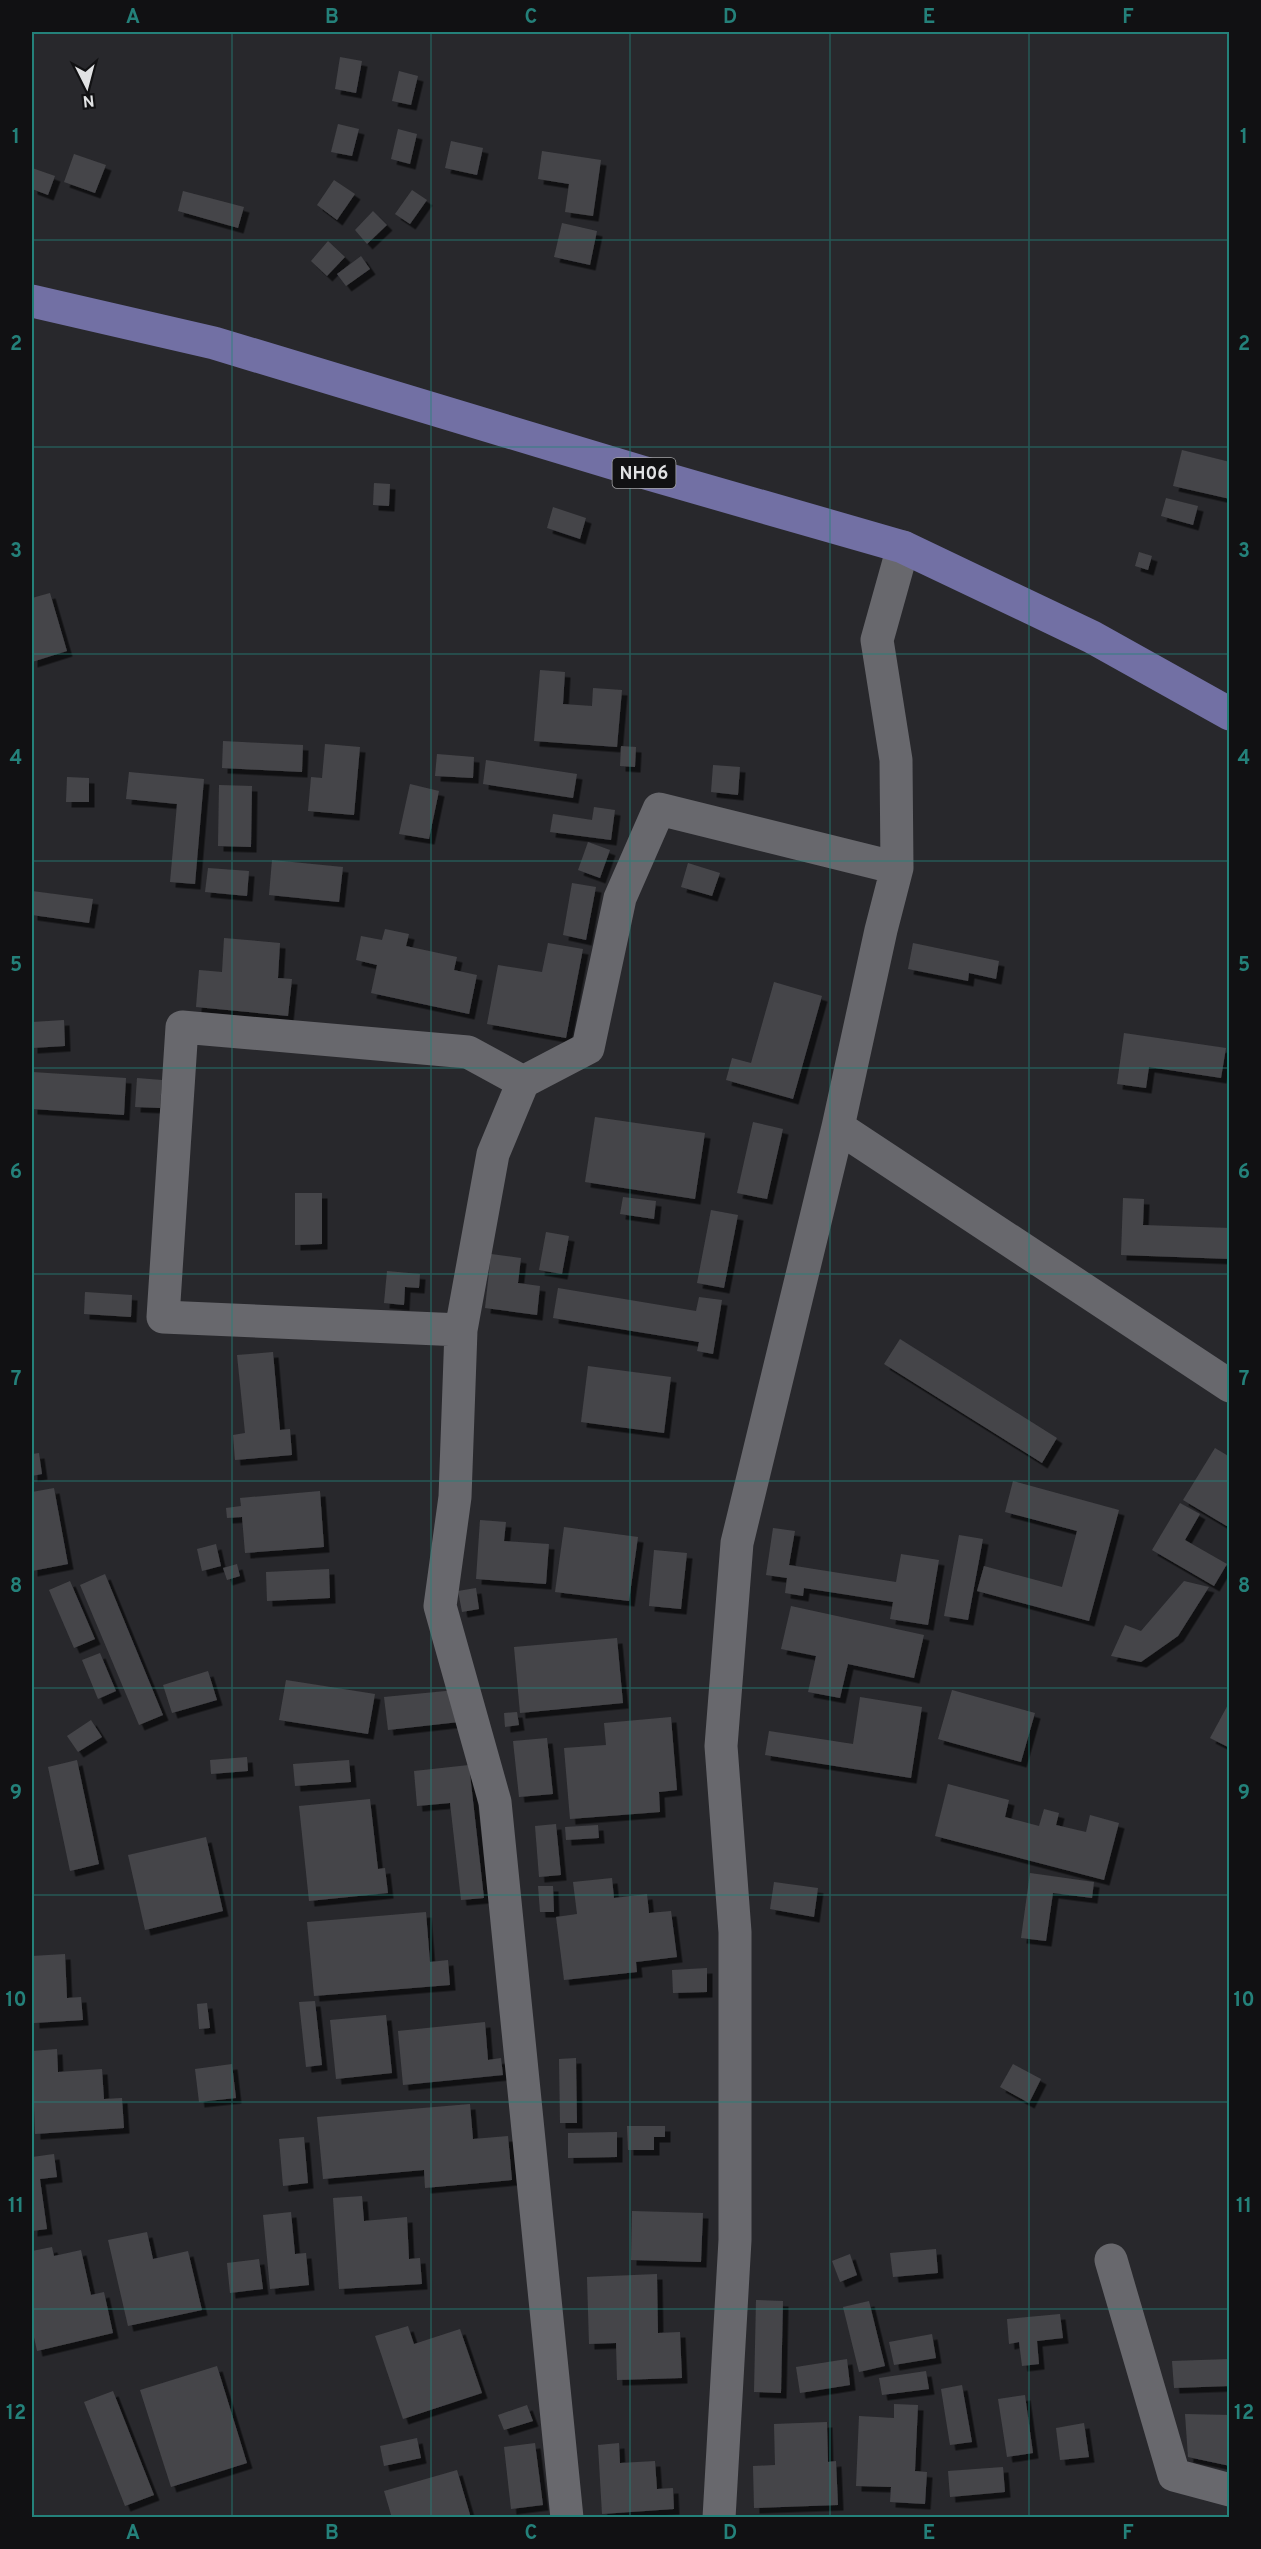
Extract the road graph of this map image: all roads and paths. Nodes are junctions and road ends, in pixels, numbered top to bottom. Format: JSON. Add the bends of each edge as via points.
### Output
{"nodes":[{"id":1,"x":32,"y":301,"type":"edge"},
{"id":2,"x":903,"y":547,"type":"junction"},
{"id":3,"x":1230,"y":714,"type":"edge"},
{"id":4,"x":897,"y":868,"type":"junction"},
{"id":5,"x":523,"y":1082,"type":"junction"},
{"id":6,"x":838,"y":1127,"type":"junction"},
{"id":7,"x":461,"y":1330,"type":"junction"},
{"id":8,"x":1230,"y":1386,"type":"edge"},
{"id":9,"x":1111,"y":2260,"type":"dead end"},
{"id":10,"x":1230,"y":2490,"type":"edge"},
{"id":11,"x":567,"y":2517,"type":"edge"},
{"id":12,"x":719,"y":2517,"type":"edge"}],
"edges":[{"from":1,"to":2,"type":"main road","number":"NH06","via":[[214,343]]},
{"from":2,"to":3,"type":"main road","number":"NH06","via":[[1092,637]]},
{"from":2,"to":4,"type":"street","via":[[877,640],[896,760]]},
{"from":4,"to":5,"type":"street","via":[[659,809],[620,898],[588,1048]]},
{"from":4,"to":6,"type":"street"},
{"from":5,"to":7,"type":"street","via":[[493,1154]]},
{"from":5,"to":7,"type":"street","via":[[468,1052],[182,1027],[163,1317]]},
{"from":6,"to":8,"type":"street"},
{"from":6,"to":12,"type":"street","via":[[737,1543],[721,1746],[735,1932],[735,2240]]},
{"from":7,"to":11,"type":"street","via":[[455,1497],[440,1606],[495,1802]]},
{"from":9,"to":10,"type":"street","via":[[1174,2475]]}]}
